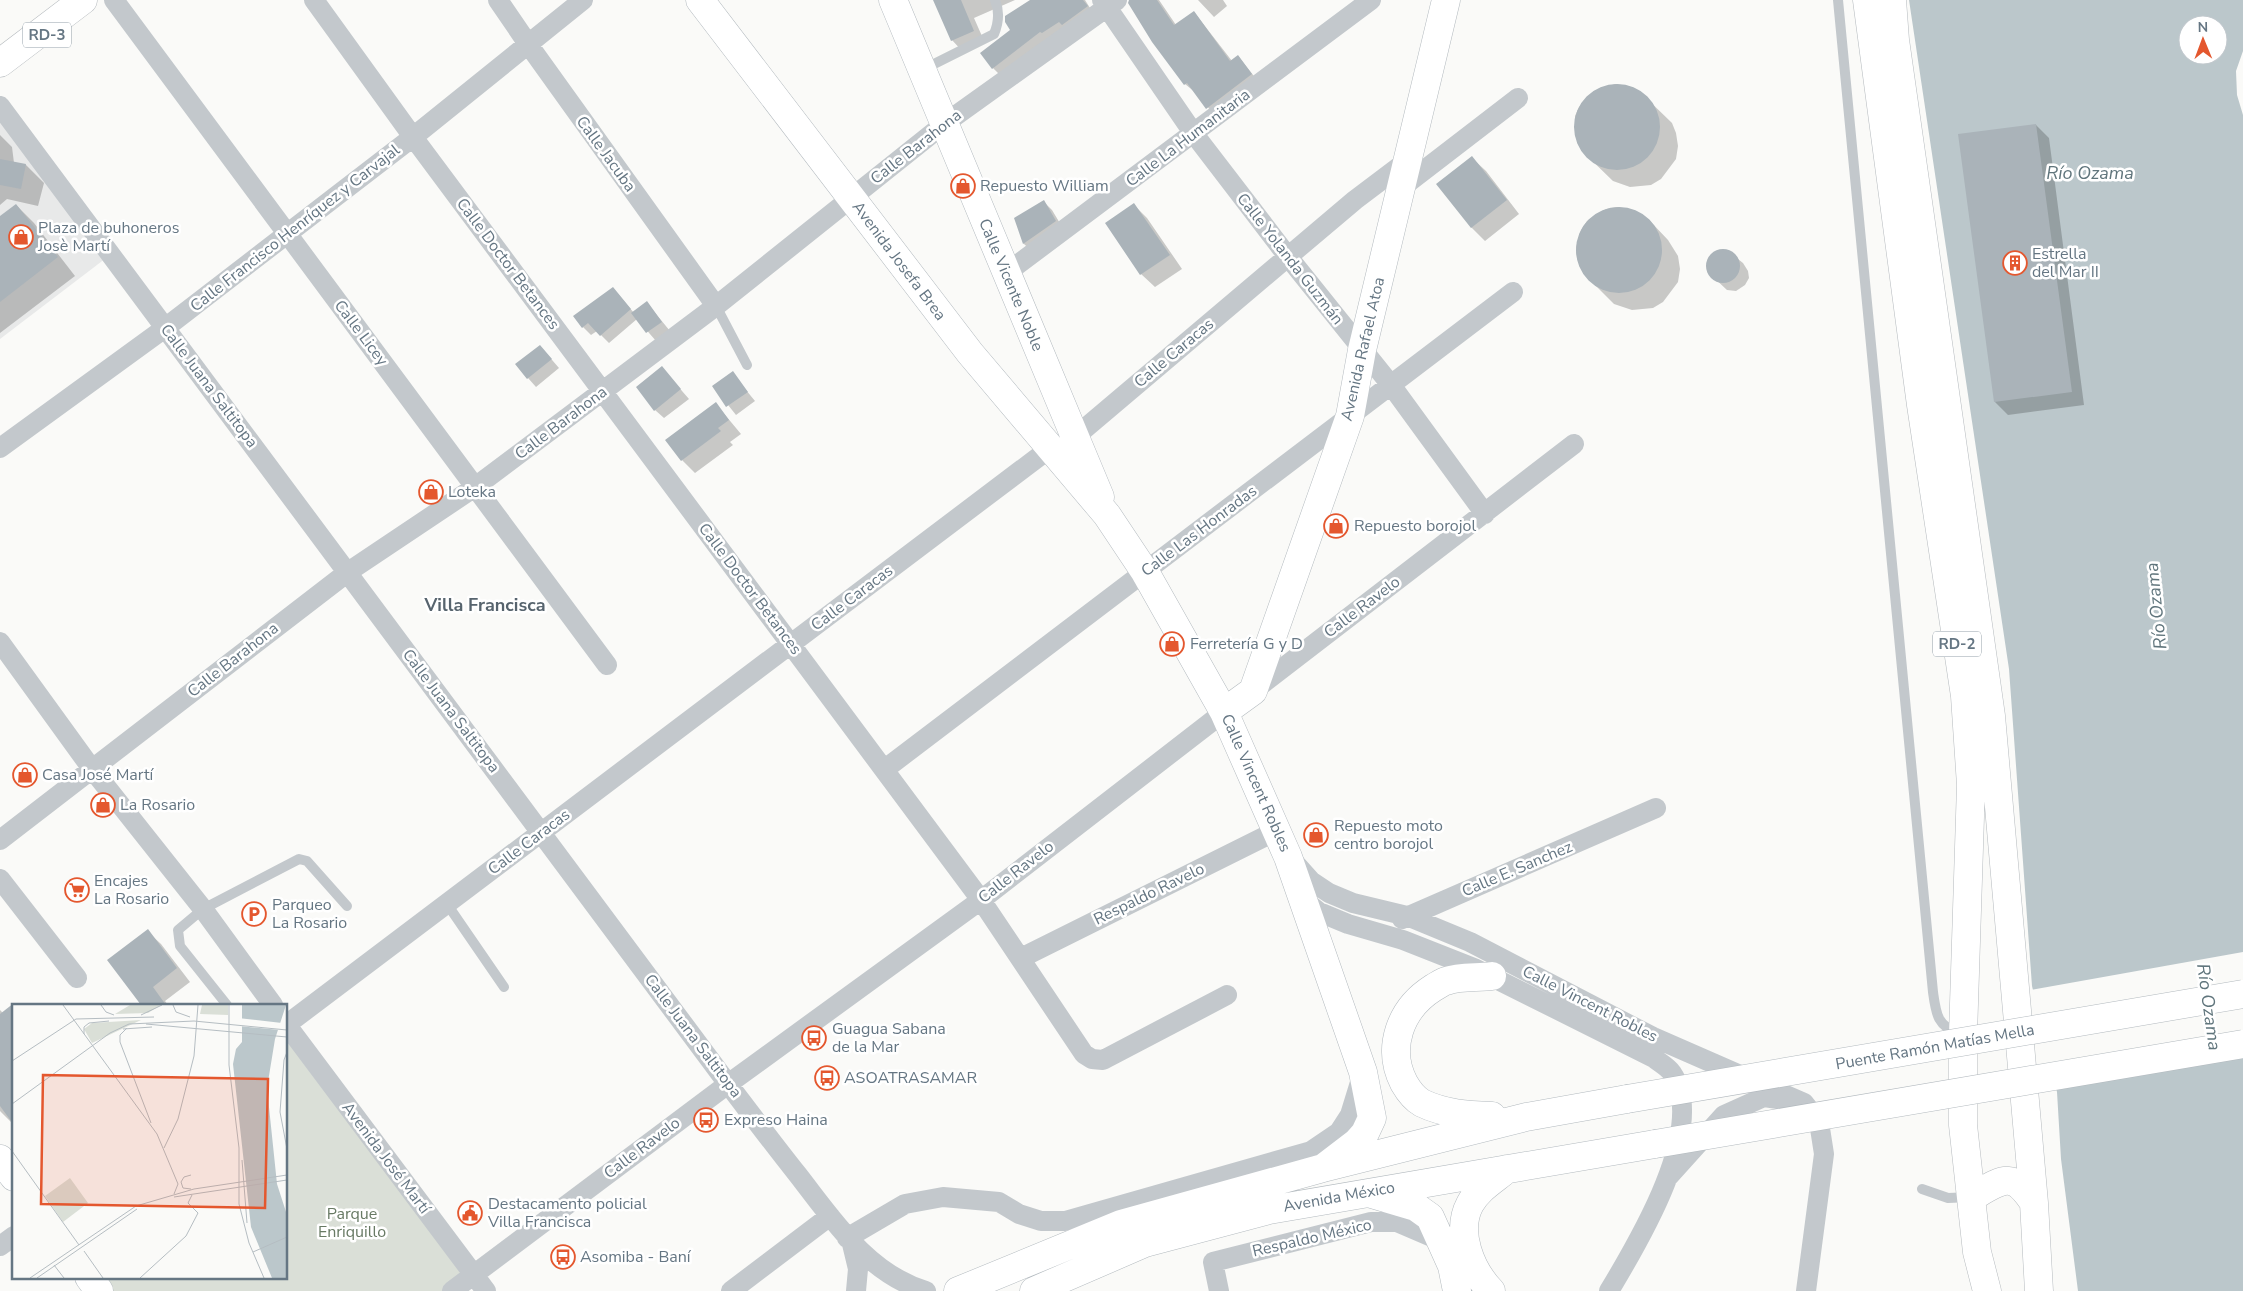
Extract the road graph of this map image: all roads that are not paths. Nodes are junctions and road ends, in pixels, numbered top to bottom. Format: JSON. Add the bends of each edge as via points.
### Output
{"nodes":[{"id":1,"x":83,"y":0,"type":"edge"},
{"id":2,"x":94,"y":0,"type":"edge"},
{"id":3,"x":114,"y":0,"type":"edge"},
{"id":4,"x":314,"y":0,"type":"edge"},
{"id":5,"x":498,"y":0,"type":"edge"},
{"id":6,"x":583,"y":0,"type":"edge"},
{"id":7,"x":700,"y":0,"type":"edge"},
{"id":8,"x":893,"y":0,"type":"edge"},
{"id":9,"x":995,"y":0,"type":"edge"},
{"id":10,"x":1371,"y":0,"type":"edge"},
{"id":11,"x":1446,"y":0,"type":"edge"},
{"id":12,"x":1838,"y":0,"type":"edge"},
{"id":13,"x":1867,"y":0,"type":"edge"},
{"id":14,"x":1892,"y":0,"type":"edge"},
{"id":15,"x":1108,"y":3,"type":"edge"},
{"id":16,"x":528,"y":44,"type":"junction"},
{"id":17,"x":0,"y":63,"type":"edge"},
{"id":18,"x":0,"y":69,"type":"edge"},
{"id":19,"x":921,"y":70,"type":"junction"},
{"id":20,"x":1518,"y":98,"type":"dead end"},
{"id":21,"x":0,"y":106,"type":"edge"},
{"id":22,"x":944,"y":124,"type":"junction"},
{"id":23,"x":1194,"y":134,"type":"junction"},
{"id":24,"x":413,"y":137,"type":"junction"},
{"id":25,"x":1408,"y":160,"type":"junction"},
{"id":26,"x":1401,"y":188,"type":"junction"},
{"id":27,"x":852,"y":198,"type":"junction"},
{"id":28,"x":287,"y":233,"type":"junction"},
{"id":29,"x":1289,"y":258,"type":"junction"},
{"id":30,"x":1005,"y":274,"type":"junction"},
{"id":31,"x":1514,"y":292,"type":"dead end"},
{"id":32,"x":716,"y":306,"type":"junction"},
{"id":33,"x":166,"y":328,"type":"junction"},
{"id":34,"x":1362,"y":350,"type":"junction"},
{"id":35,"x":747,"y":366,"type":"dead end"},
{"id":36,"x":1391,"y":385,"type":"junction"},
{"id":37,"x":603,"y":391,"type":"junction"},
{"id":38,"x":1350,"y":416,"type":"junction"},
{"id":39,"x":1076,"y":436,"type":"junction"},
{"id":40,"x":1574,"y":444,"type":"dead end"},
{"id":41,"x":0,"y":448,"type":"edge"},
{"id":42,"x":1049,"y":449,"type":"junction"},
{"id":43,"x":475,"y":487,"type":"junction"},
{"id":44,"x":1484,"y":514,"type":"junction"},
{"id":45,"x":1107,"y":515,"type":"junction"},
{"id":46,"x":348,"y":572,"type":"junction"},
{"id":47,"x":1145,"y":572,"type":"junction"},
{"id":48,"x":0,"y":642,"type":"edge"},
{"id":49,"x":791,"y":644,"type":"junction"},
{"id":50,"x":607,"y":666,"type":"dead end"},
{"id":51,"x":1253,"y":691,"type":"junction"},
{"id":52,"x":1224,"y":712,"type":"junction"},
{"id":53,"x":92,"y":769,"type":"junction"},
{"id":54,"x":885,"y":769,"type":"junction"},
{"id":55,"x":1656,"y":808,"type":"dead end"},
{"id":56,"x":1278,"y":830,"type":"junction"},
{"id":57,"x":542,"y":833,"type":"junction"},
{"id":58,"x":0,"y":840,"type":"edge"},
{"id":59,"x":1288,"y":857,"type":"junction"},
{"id":60,"x":0,"y":879,"type":"edge"},
{"id":61,"x":981,"y":900,"type":"junction"},
{"id":62,"x":1304,"y":900,"type":"junction"},
{"id":63,"x":447,"y":904,"type":"junction"},
{"id":64,"x":346,"y":906,"type":"dead end"},
{"id":65,"x":203,"y":909,"type":"junction"},
{"id":66,"x":1407,"y":916,"type":"junction"},
{"id":67,"x":1379,"y":933,"type":"junction"},
{"id":68,"x":1021,"y":958,"type":"junction"},
{"id":69,"x":1492,"y":976,"type":"junction"},
{"id":70,"x":77,"y":978,"type":"dead end"},
{"id":71,"x":504,"y":987,"type":"dead end"},
{"id":72,"x":2243,"y":994,"type":"edge"},
{"id":73,"x":1227,"y":995,"type":"dead end"},
{"id":74,"x":226,"y":1004,"type":"edge"},
{"id":75,"x":272,"y":1004,"type":"edge"},
{"id":76,"x":288,"y":1023,"type":"edge"},
{"id":77,"x":288,"y":1027,"type":"edge"},
{"id":78,"x":1963,"y":1035,"type":"junction"},
{"id":79,"x":2243,"y":1044,"type":"edge"},
{"id":80,"x":1363,"y":1072,"type":"junction"},
{"id":81,"x":728,"y":1084,"type":"junction"},
{"id":82,"x":1627,"y":1099,"type":"joint"},
{"id":83,"x":1804,"y":1103,"type":"junction"},
{"id":84,"x":1526,"y":1117,"type":"junction"},
{"id":85,"x":0,"y":1159,"type":"edge"},
{"id":86,"x":1323,"y":1168,"type":"junction"},
{"id":87,"x":1508,"y":1168,"type":"junction"},
{"id":88,"x":12,"y":1174,"type":"edge"},
{"id":89,"x":1669,"y":1176,"type":"junction"},
{"id":90,"x":1922,"y":1188,"type":"dead end"},
{"id":91,"x":1366,"y":1192,"type":"junction"},
{"id":92,"x":1972,"y":1197,"type":"junction"},
{"id":93,"x":2034,"y":1203,"type":"junction"},
{"id":94,"x":830,"y":1216,"type":"junction"},
{"id":95,"x":12,"y":1237,"type":"edge"},
{"id":96,"x":1439,"y":1240,"type":"junction"},
{"id":97,"x":850,"y":1241,"type":"junction"},
{"id":98,"x":0,"y":1246,"type":"edge"},
{"id":99,"x":473,"y":1275,"type":"junction"},
{"id":100,"x":90,"y":1278,"type":"edge"},
{"id":101,"x":1456,"y":1289,"type":"edge"},
{"id":102,"x":99,"y":1291,"type":"edge"},
{"id":103,"x":452,"y":1291,"type":"edge"},
{"id":104,"x":486,"y":1291,"type":"edge"},
{"id":105,"x":731,"y":1291,"type":"edge"},
{"id":106,"x":856,"y":1291,"type":"edge"},
{"id":107,"x":926,"y":1291,"type":"edge"},
{"id":108,"x":958,"y":1291,"type":"edge"},
{"id":109,"x":1034,"y":1291,"type":"edge"},
{"id":110,"x":1219,"y":1291,"type":"edge"},
{"id":111,"x":1491,"y":1291,"type":"edge"},
{"id":112,"x":1609,"y":1291,"type":"edge"},
{"id":113,"x":1806,"y":1291,"type":"edge"},
{"id":114,"x":1987,"y":1291,"type":"edge"},
{"id":115,"x":2039,"y":1291,"type":"edge"}],
"edges":[{"from":1,"to":17,"type":"main road","number":"RD-3"},
{"from":2,"to":18,"type":"main road","number":"RD-3"},
{"from":3,"to":28,"type":"street","name":"Calle Licey"},
{"from":4,"to":24,"type":"street","name":"Calle Doctor Betances"},
{"from":5,"to":16,"type":"street","name":"Calle Jacuba"},
{"from":6,"to":16,"type":"street","name":"Calle Francisco Henríquez y Carvajal"},
{"from":7,"to":27,"type":"main road","name":"Avenida Josefa Brea"},
{"from":8,"to":19,"type":"main road","name":"Calle Vicente Noble"},
{"from":9,"to":19,"type":"lane","via":[[998,23],[994,34]]},
{"from":10,"to":23,"type":"street","name":"Calle La Humanitaria"},
{"from":11,"to":25,"type":"main road","name":"Avenida Rafael Atoa"},
{"from":12,"to":78,"type":"lane","via":[[1936,1013],[1946,1029]]},
{"from":13,"to":78,"type":"main road","number":"RD-2","via":[[1921,405],[1965,696],[1971,785]]},
{"from":14,"to":93,"type":"main road","number":"RD-2","via":[[1895,40],[1991,716]]},
{"from":15,"to":22,"type":"street","name":"Calle Barahona"},
{"from":15,"to":23,"type":"street","name":"Calle Yolanda Guzmán"},
{"from":16,"to":24,"type":"street","name":"Calle Francisco Henríquez y Carvajal"},
{"from":16,"to":32,"type":"street","name":"Calle Jacuba"},
{"from":19,"to":22,"type":"main road","name":"Calle Vicente Noble"},
{"from":20,"to":26,"type":"street"},
{"from":21,"to":33,"type":"street","name":"Calle Juana Saltitopa"},
{"from":22,"to":27,"type":"street","name":"Calle Barahona"},
{"from":22,"to":30,"type":"main road","name":"Calle Vicente Noble"},
{"from":23,"to":29,"type":"street","name":"Calle Yolanda Guzmán"},
{"from":23,"to":30,"type":"street","name":"Calle La Humanitaria"},
{"from":24,"to":28,"type":"street","name":"Calle Francisco Henríquez y Carvajal"},
{"from":24,"to":37,"type":"street","name":"Calle Doctor Betances"},
{"from":25,"to":26,"type":"main road","name":"Avenida Rafael Atoa"},
{"from":25,"to":29,"type":"street","name":"Calle Caracas","via":[[1355,200]]},
{"from":26,"to":34,"type":"main road","name":"Avenida Rafael Atoa"},
{"from":27,"to":32,"type":"street","name":"Calle Barahona"},
{"from":27,"to":42,"type":"main road","name":"Avenida Josefa Brea","via":[[970,353]]},
{"from":28,"to":33,"type":"street","name":"Calle Francisco Henríquez y Carvajal"},
{"from":28,"to":43,"type":"street","name":"Calle Licey"},
{"from":29,"to":34,"type":"street","name":"Calle Yolanda Guzmán"},
{"from":29,"to":39,"type":"street","name":"Calle Caracas"},
{"from":30,"to":39,"type":"main road","name":"Calle Vicente Noble"},
{"from":31,"to":36,"type":"street","name":"Calle Las Honradas"},
{"from":32,"to":35,"type":"lane"},
{"from":32,"to":37,"type":"street","name":"Calle Barahona"},
{"from":33,"to":41,"type":"street","name":"Calle Francisco Henríquez y Carvajal"},
{"from":33,"to":46,"type":"street","name":"Calle Juana Saltitopa"},
{"from":34,"to":36,"type":"street","name":"Calle Yolanda Guzmán"},
{"from":34,"to":38,"type":"main road","name":"Avenida Rafael Atoa"},
{"from":36,"to":38,"type":"street","name":"Calle Las Honradas"},
{"from":36,"to":44,"type":"street","name":"Calle Yolanda Guzmán"},
{"from":37,"to":43,"type":"street","name":"Calle Barahona"},
{"from":37,"to":49,"type":"street","name":"Calle Doctor Betances"},
{"from":38,"to":47,"type":"street","name":"Calle Las Honradas"},
{"from":38,"to":51,"type":"main road","name":"Avenida Rafael Atoa"},
{"from":39,"to":42,"type":"street","name":"Calle Caracas"},
{"from":39,"to":45,"type":"main road","name":"Calle Vicente Noble"},
{"from":40,"to":44,"type":"street","name":"Calle Ravelo"},
{"from":42,"to":45,"type":"main road","name":"Avenida Josefa Brea"},
{"from":42,"to":49,"type":"street","name":"Calle Caracas"},
{"from":43,"to":46,"type":"street","name":"Calle Barahona"},
{"from":43,"to":50,"type":"street","name":"Calle Licey"},
{"from":44,"to":51,"type":"street","name":"Calle Ravelo"},
{"from":45,"to":47,"type":"main road","name":"Calle Vincent Robles"},
{"from":46,"to":53,"type":"street","name":"Calle Barahona"},
{"from":46,"to":57,"type":"street","name":"Calle Juana Saltitopa"},
{"from":47,"to":52,"type":"main road","name":"Calle Vincent Robles"},
{"from":47,"to":54,"type":"street","name":"Calle Las Honradas"},
{"from":48,"to":53,"type":"street"},
{"from":49,"to":54,"type":"street","name":"Calle Doctor Betances"},
{"from":49,"to":57,"type":"street","name":"Calle Caracas"},
{"from":51,"to":52,"type":"main road","name":"Calle Ravelo"},
{"from":52,"to":56,"type":"main road","name":"Calle Vincent Robles"},
{"from":52,"to":61,"type":"street","name":"Calle Ravelo"},
{"from":53,"to":58,"type":"street","name":"Calle Barahona"},
{"from":53,"to":65,"type":"street"},
{"from":54,"to":61,"type":"street","name":"Calle Doctor Betances"},
{"from":55,"to":66,"type":"street","name":"Calle E. Sanchez"},
{"from":56,"to":59,"type":"main road","name":"Calle Vincent Robles"},
{"from":56,"to":68,"type":"street","name":"Respaldo Ravelo"},
{"from":57,"to":63,"type":"street","name":"Calle Caracas"},
{"from":57,"to":81,"type":"street","name":"Calle Juana Saltitopa"},
{"from":59,"to":62,"type":"main road","name":"Avenida México"},
{"from":59,"to":66,"type":"street","name":"Calle Vincent Robles","via":[[1311,881],[1329,893],[1352,903]]},
{"from":60,"to":70,"type":"street"},
{"from":61,"to":68,"type":"street","name":"Calle Doctor Betances"},
{"from":61,"to":81,"type":"street","name":"Calle Ravelo"},
{"from":62,"to":67,"type":"street","via":[[1319,912]]},
{"from":62,"to":80,"type":"main road","name":"Avenida México"},
{"from":63,"to":71,"type":"lane"},
{"from":63,"to":76,"type":"street","name":"Calle Caracas"},
{"from":64,"to":65,"type":"lane","via":[[307,861],[299,859]]},
{"from":65,"to":74,"type":"lane","via":[[178,930],[180,946]]},
{"from":65,"to":75,"type":"street"},
{"from":66,"to":67,"type":"street","name":"Calle E. Sanchez"},
{"from":66,"to":83,"type":"street","name":"Calle Vincent Robles","via":[[1470,942],[1677,1048]]},
{"from":67,"to":69,"type":"street"},
{"from":68,"to":73,"type":"street","name":"Calle Doctor Betances","via":[[1084,1054],[1092,1059],[1103,1060]]},
{"from":69,"to":84,"type":"main road","via":[[1446,981],[1421,996],[1406,1013],[1398,1032],[1398,1071],[1407,1089],[1420,1102],[1455,1115]]},
{"from":69,"to":89,"type":"street","via":[[1654,1058],[1671,1072],[1681,1097],[1682,1119]]},
{"from":72,"to":82,"type":"main road","name":"Puente Ramón Matías Mella","bridge":true},
{"from":77,"to":99,"type":"street","name":"Avenida José Martí"},
{"from":78,"to":92,"type":"main road","number":"RD-2","via":[[1963,1125]]},
{"from":79,"to":87,"type":"main road","name":"Avenida México","bridge":true},
{"from":80,"to":86,"type":"main road","name":"Avenida México","via":[[1372,1118],[1357,1142]]},
{"from":80,"to":97,"type":"street","via":[[1350,1115],[1339,1132],[1311,1151],[1065,1220],[1040,1221],[999,1202],[943,1197],[905,1204]]},
{"from":81,"to":94,"type":"street","name":"Calle Juana Saltitopa"},
{"from":81,"to":99,"type":"street","name":"Calle Ravelo"},
{"from":82,"to":84,"type":"main road","name":"Avenida México"},
{"from":83,"to":89,"type":"street","via":[[1764,1097],[1724,1115]]},
{"from":83,"to":113,"type":"street","via":[[1819,1122],[1824,1154]]},
{"from":84,"to":86,"type":"main road","name":"Avenida México"},
{"from":85,"to":88,"type":"main road"},
{"from":86,"to":108,"type":"main road","name":"Avenida México","via":[[1121,1224]]},
{"from":87,"to":91,"type":"main road","name":"Avenida México"},
{"from":87,"to":111,"type":"main road","via":[[1480,1190],[1463,1225],[1469,1257]]},
{"from":89,"to":112,"type":"street","via":[[1634,1249]]},
{"from":90,"to":92,"type":"lane","via":[[1948,1198]]},
{"from":91,"to":96,"type":"main road","via":[[1416,1207],[1430,1217]]},
{"from":91,"to":109,"type":"main road","name":"Avenida México","via":[[1269,1210],[1145,1243]]},
{"from":92,"to":93,"type":"main road","via":[[1997,1183],[2013,1181],[2023,1186]]},
{"from":92,"to":114,"type":"main road","number":"RD-2","via":[[1977,1252]]},
{"from":93,"to":115,"type":"main road","number":"RD-2"},
{"from":94,"to":97,"type":"street","name":"Calle Juana Saltitopa"},
{"from":94,"to":105,"type":"street"},
{"from":95,"to":98,"type":"street"},
{"from":96,"to":101,"type":"main road","via":[[1452,1266]]},
{"from":96,"to":110,"type":"street","name":"Respaldo México","via":[[1397,1222],[1371,1222],[1212,1262]]},
{"from":97,"to":106,"type":"street","via":[[858,1269]]},
{"from":97,"to":107,"type":"street","name":"Calle Juana Saltitopa","via":[[887,1272],[911,1287]]},
{"from":99,"to":103,"type":"street","name":"Calle Ravelo"},
{"from":99,"to":104,"type":"street","name":"Avenida José Martí"},
{"from":100,"to":102,"type":"main road"}]}
